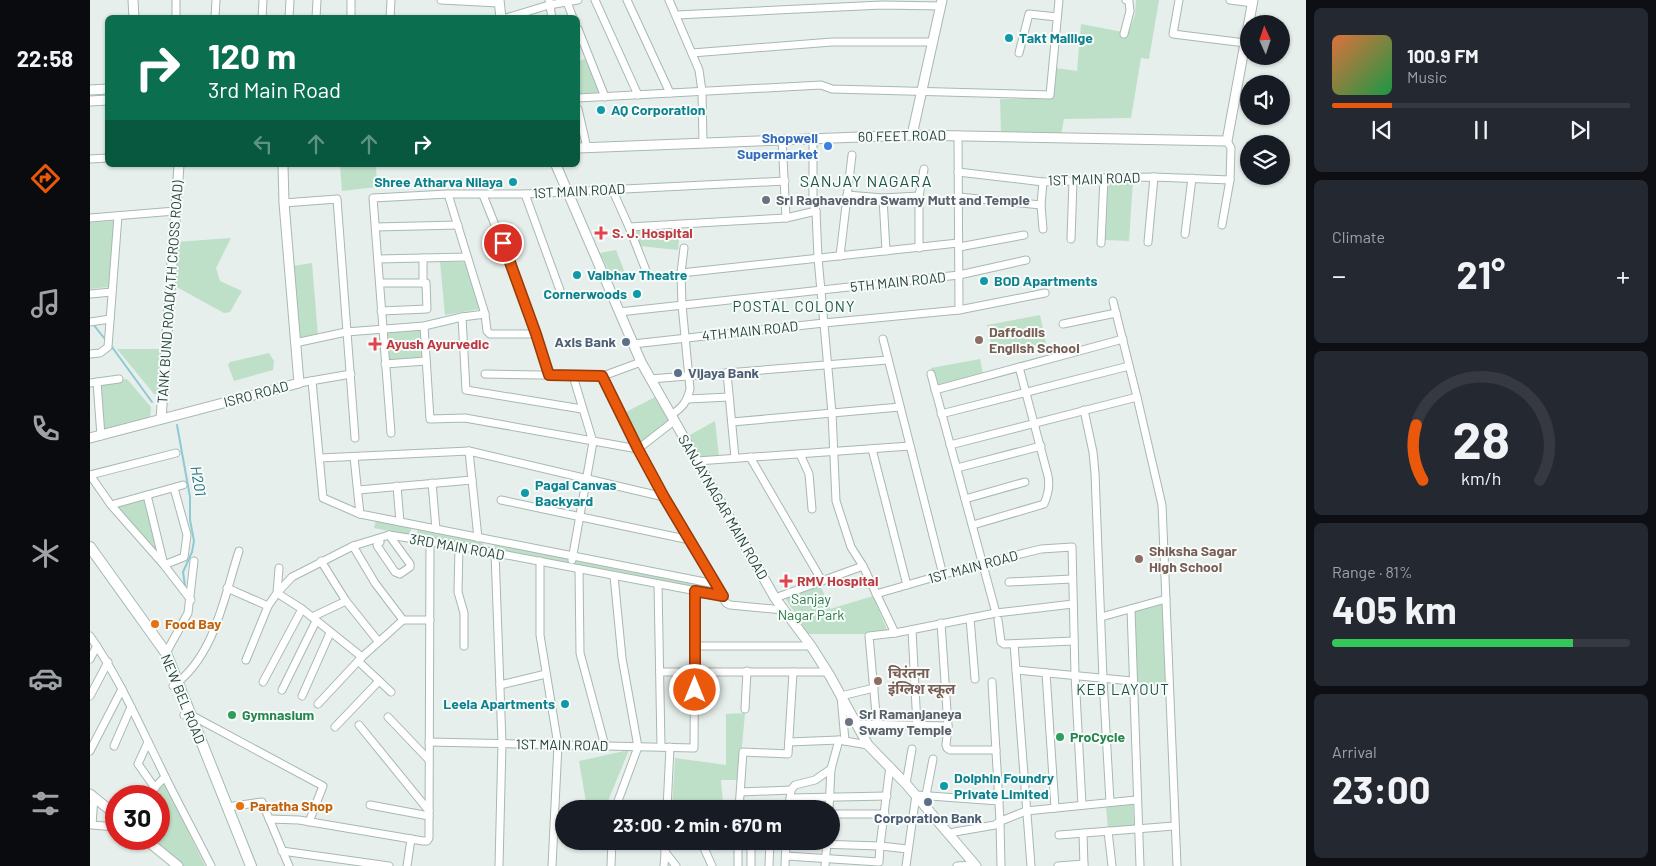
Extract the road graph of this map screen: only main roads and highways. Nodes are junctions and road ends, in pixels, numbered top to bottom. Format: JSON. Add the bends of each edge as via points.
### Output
{"nodes":[{"id":1,"x":90,"y":547,"type":"edge"},
{"id":2,"x":90,"y":557,"type":"edge"},
{"id":3,"x":175,"y":684,"type":"junction"},
{"id":4,"x":186,"y":714,"type":"junction"},
{"id":5,"x":246,"y":866,"type":"edge"},
{"id":6,"x":251,"y":866,"type":"edge"}],
"edges":[{"from":1,"to":3,"type":"main road","name":"NEW BEL ROAD","via":[[166,653]]},
{"from":2,"to":3,"type":"main road","name":"NEW BEL ROAD","via":[[161,655]]},
{"from":3,"to":4,"type":"main road","name":"NEW BEL ROAD"},
{"from":4,"to":5,"type":"main road","name":"NEW BEL ROAD"},
{"from":4,"to":6,"type":"main road","name":"NEW BEL ROAD"}]}
